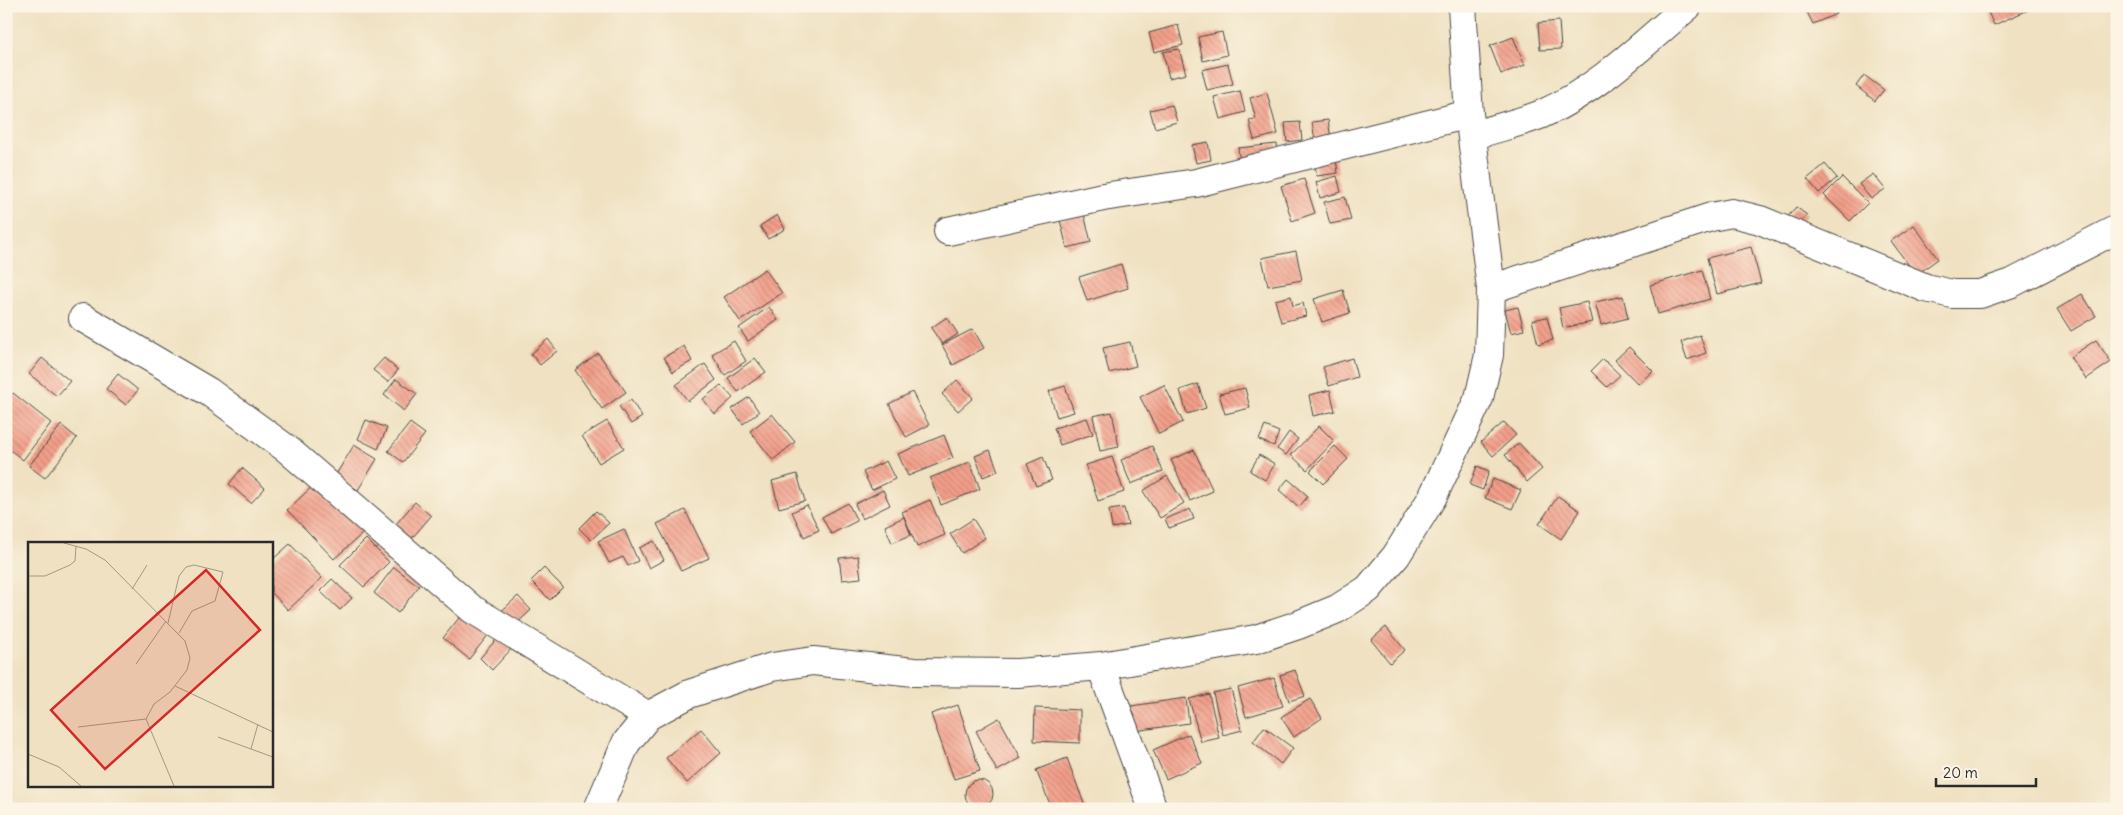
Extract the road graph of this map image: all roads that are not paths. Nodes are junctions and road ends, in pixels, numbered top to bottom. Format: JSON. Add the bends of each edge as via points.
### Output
{"nodes":[{"id":1,"x":1462,"y":6,"type":"edge"},
{"id":2,"x":1688,"y":6,"type":"edge"},
{"id":3,"x":1470,"y":125,"type":"junction"},
{"id":4,"x":2117,"y":229,"type":"edge"},
{"id":5,"x":948,"y":231,"type":"dead end"},
{"id":6,"x":1491,"y":289,"type":"junction"},
{"id":7,"x":83,"y":318,"type":"dead end"},
{"id":8,"x":1101,"y":666,"type":"junction"},
{"id":9,"x":648,"y":716,"type":"junction"},
{"id":10,"x":598,"y":809,"type":"edge"},
{"id":11,"x":1153,"y":809,"type":"edge"}],
"edges":[{"from":1,"to":3,"type":"street"},
{"from":2,"to":3,"type":"street","via":[[1609,71],[1566,101],[1541,114]]},
{"from":3,"to":5,"type":"street"},
{"from":3,"to":6,"type":"street"},
{"from":4,"to":6,"type":"street","via":[[2012,283],[1980,294],[1952,294],[1926,288],[1760,220],[1732,212]]},
{"from":6,"to":8,"type":"street","via":[[1489,355],[1478,398],[1432,498],[1396,556],[1368,589],[1337,609],[1256,639]]},
{"from":7,"to":9,"type":"street","via":[[209,392],[287,449],[472,609]]},
{"from":8,"to":9,"type":"street","via":[[1018,673],[933,672],[813,661],[736,677],[689,694]]},
{"from":8,"to":11,"type":"street"},
{"from":9,"to":10,"type":"street","via":[[626,743]]}]}
